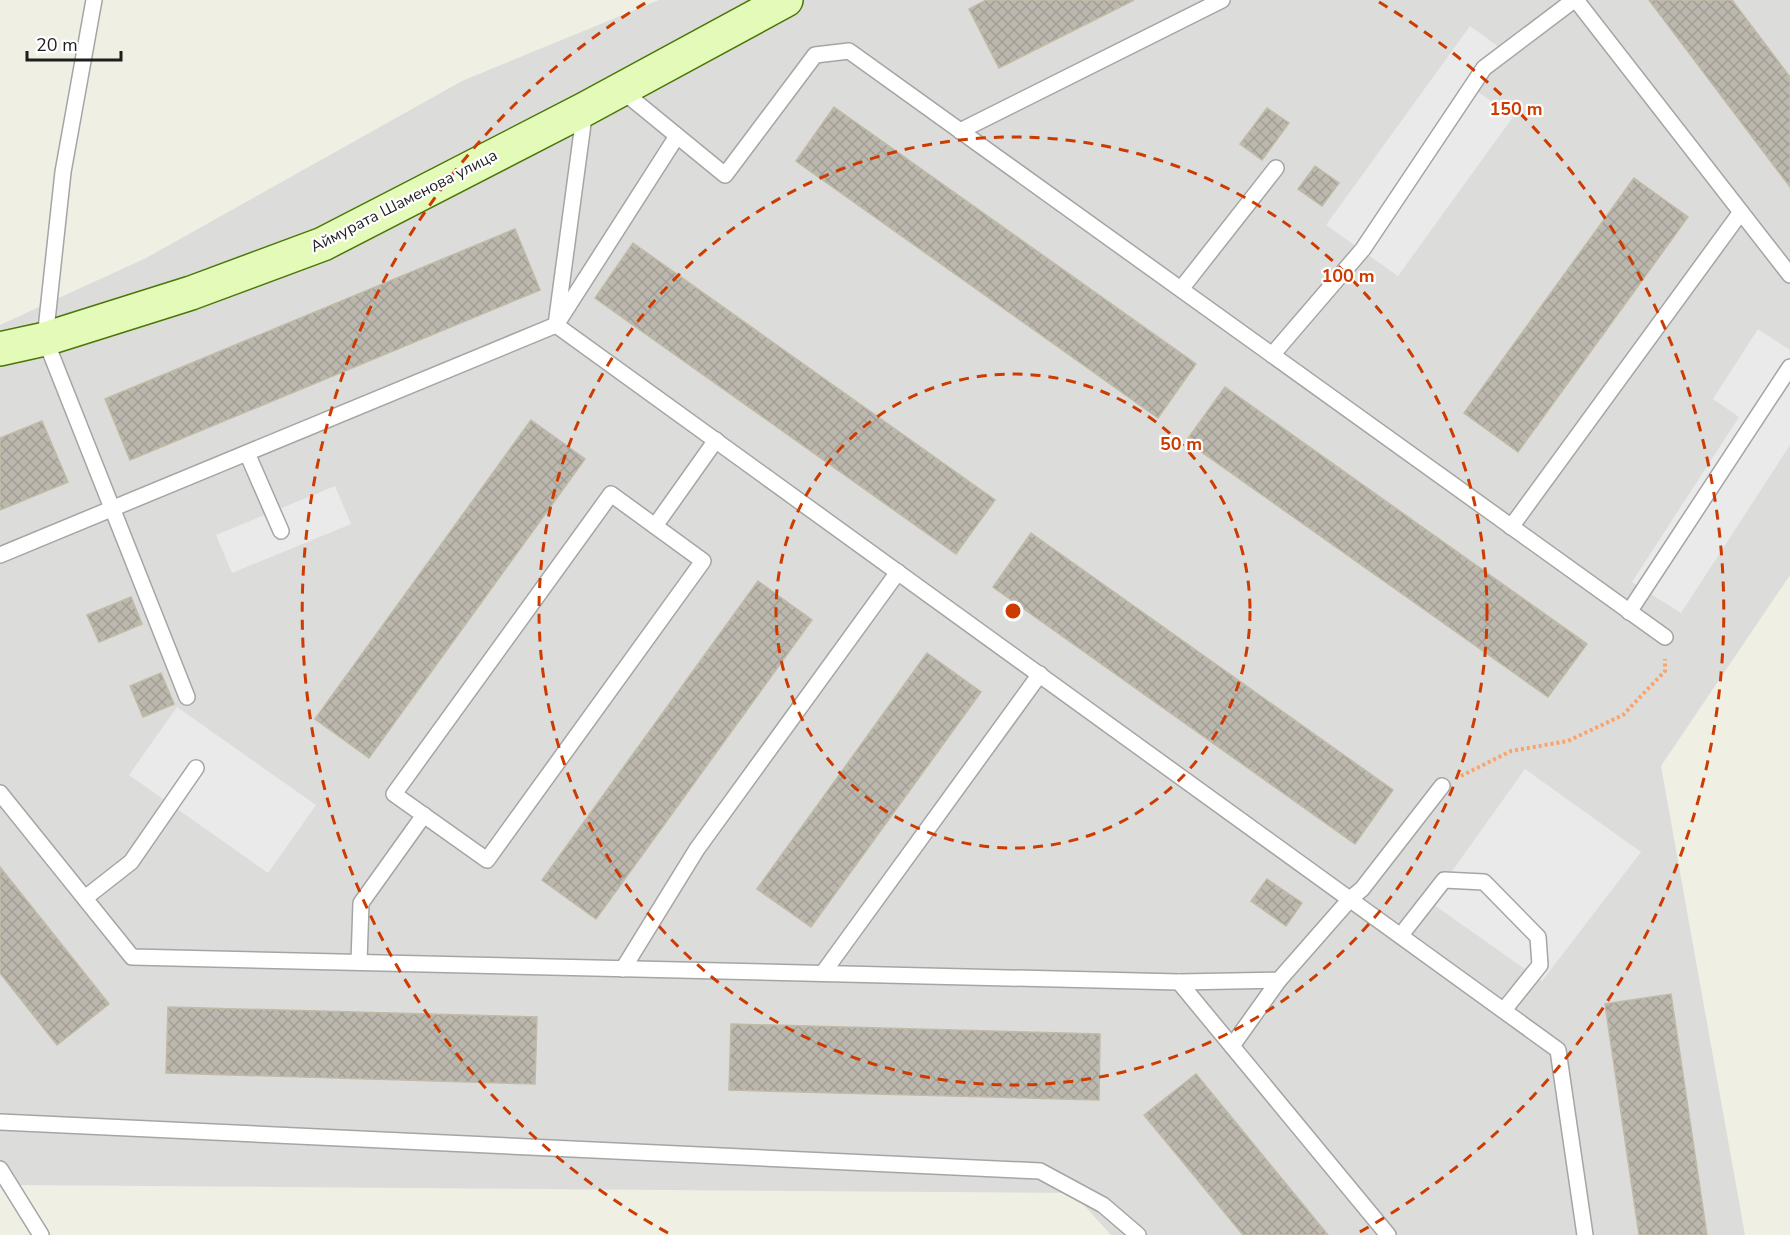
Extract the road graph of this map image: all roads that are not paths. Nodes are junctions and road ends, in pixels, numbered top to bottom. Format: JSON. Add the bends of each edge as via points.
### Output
{"nodes":[{"id":1,"x":94,"y":0,"type":"edge"},
{"id":2,"x":786,"y":0,"type":"edge"},
{"id":3,"x":1222,"y":0,"type":"edge"},
{"id":4,"x":1575,"y":0,"type":"edge"},
{"id":5,"x":620,"y":89,"type":"junction"},
{"id":6,"x":585,"y":109,"type":"junction"},
{"id":7,"x":960,"y":131,"type":"junction"},
{"id":8,"x":677,"y":135,"type":"junction"},
{"id":9,"x":1276,"y":168,"type":"dead end"},
{"id":10,"x":1741,"y":212,"type":"junction"},
{"id":11,"x":1790,"y":275,"type":"edge"},
{"id":12,"x":1181,"y":289,"type":"junction"},
{"id":13,"x":556,"y":325,"type":"junction"},
{"id":14,"x":45,"y":339,"type":"junction"},
{"id":15,"x":0,"y":349,"type":"edge"},
{"id":16,"x":1272,"y":355,"type":"junction"},
{"id":17,"x":1790,"y":367,"type":"edge"},
{"id":18,"x":716,"y":440,"type":"junction"},
{"id":19,"x":247,"y":453,"type":"junction"},
{"id":20,"x":110,"y":509,"type":"junction"},
{"id":21,"x":655,"y":526,"type":"junction"},
{"id":22,"x":1511,"y":527,"type":"junction"},
{"id":23,"x":281,"y":531,"type":"dead end"},
{"id":24,"x":0,"y":555,"type":"edge"},
{"id":25,"x":898,"y":572,"type":"junction"},
{"id":26,"x":1629,"y":612,"type":"junction"},
{"id":27,"x":1665,"y":638,"type":"road end"},
{"id":28,"x":1040,"y":674,"type":"junction"},
{"id":29,"x":186,"y":697,"type":"dead end"},
{"id":30,"x":195,"y":768,"type":"dead end"},
{"id":31,"x":1442,"y":786,"type":"road end"},
{"id":32,"x":0,"y":793,"type":"edge"},
{"id":33,"x":424,"y":815,"type":"junction"},
{"id":34,"x":85,"y":898,"type":"junction"},
{"id":35,"x":1351,"y":898,"type":"junction"},
{"id":36,"x":1401,"y":934,"type":"junction"},
{"id":37,"x":359,"y":962,"type":"junction"},
{"id":38,"x":623,"y":969,"type":"junction"},
{"id":39,"x":823,"y":974,"type":"junction"},
{"id":40,"x":1279,"y":980,"type":"junction"},
{"id":41,"x":1179,"y":982,"type":"junction"},
{"id":42,"x":1504,"y":1010,"type":"junction"},
{"id":43,"x":1232,"y":1046,"type":"junction"},
{"id":44,"x":0,"y":1122,"type":"edge"},
{"id":45,"x":0,"y":1169,"type":"edge"},
{"id":46,"x":41,"y":1235,"type":"edge"},
{"id":47,"x":1138,"y":1235,"type":"edge"},
{"id":48,"x":1388,"y":1235,"type":"edge"},
{"id":49,"x":1585,"y":1235,"type":"edge"}],
"edges":[{"from":1,"to":14,"type":"lane","via":[[63,172]]},
{"from":2,"to":5,"type":"street","name":"Аймурата Шаменова улица"},
{"from":3,"to":7,"type":"lane"},
{"from":4,"to":10,"type":"lane"},
{"from":4,"to":16,"type":"lane","via":[[1484,68],[1363,249]]},
{"from":5,"to":6,"type":"street","name":"Аймурата Шаменова улица"},
{"from":5,"to":8,"type":"lane"},
{"from":6,"to":13,"type":"lane"},
{"from":6,"to":14,"type":"street","name":"Аймурата Шаменова улица","via":[[323,244],[191,293]]},
{"from":7,"to":8,"type":"lane","via":[[849,51],[814,56],[725,175]]},
{"from":7,"to":12,"type":"lane"},
{"from":8,"to":13,"type":"lane"},
{"from":9,"to":12,"type":"lane"},
{"from":10,"to":11,"type":"lane"},
{"from":10,"to":22,"type":"lane"},
{"from":12,"to":16,"type":"lane"},
{"from":13,"to":18,"type":"lane"},
{"from":13,"to":19,"type":"lane"},
{"from":14,"to":15,"type":"street","name":"Аймурата Шаменова улица"},
{"from":14,"to":20,"type":"lane"},
{"from":16,"to":22,"type":"lane"},
{"from":17,"to":26,"type":"lane"},
{"from":18,"to":21,"type":"lane"},
{"from":18,"to":25,"type":"lane"},
{"from":19,"to":20,"type":"lane"},
{"from":19,"to":23,"type":"lane"},
{"from":20,"to":24,"type":"lane"},
{"from":20,"to":29,"type":"lane"},
{"from":21,"to":33,"type":"lane","via":[[611,494],[394,794]]},
{"from":21,"to":33,"type":"lane","via":[[703,561],[487,860]]},
{"from":22,"to":26,"type":"lane"},
{"from":25,"to":28,"type":"lane"},
{"from":25,"to":38,"type":"lane","via":[[697,849]]},
{"from":26,"to":27,"type":"lane"},
{"from":28,"to":35,"type":"lane"},
{"from":28,"to":39,"type":"lane"},
{"from":30,"to":34,"type":"lane","via":[[131,862]]},
{"from":31,"to":35,"type":"lane"},
{"from":32,"to":34,"type":"lane"},
{"from":33,"to":37,"type":"lane","via":[[361,903]]},
{"from":34,"to":37,"type":"lane","via":[[132,957]]},
{"from":35,"to":36,"type":"lane"},
{"from":35,"to":40,"type":"lane"},
{"from":36,"to":42,"type":"lane"},
{"from":36,"to":42,"type":"lane","via":[[1444,880],[1484,882],[1538,937],[1540,964]]},
{"from":37,"to":38,"type":"lane"},
{"from":38,"to":39,"type":"lane"},
{"from":39,"to":41,"type":"lane"},
{"from":40,"to":41,"type":"lane"},
{"from":40,"to":43,"type":"lane"},
{"from":41,"to":43,"type":"lane"},
{"from":42,"to":49,"type":"lane","via":[[1558,1050]]},
{"from":43,"to":48,"type":"lane"},
{"from":44,"to":47,"type":"lane","via":[[1040,1171],[1103,1205]]},
{"from":45,"to":46,"type":"lane"}]}
